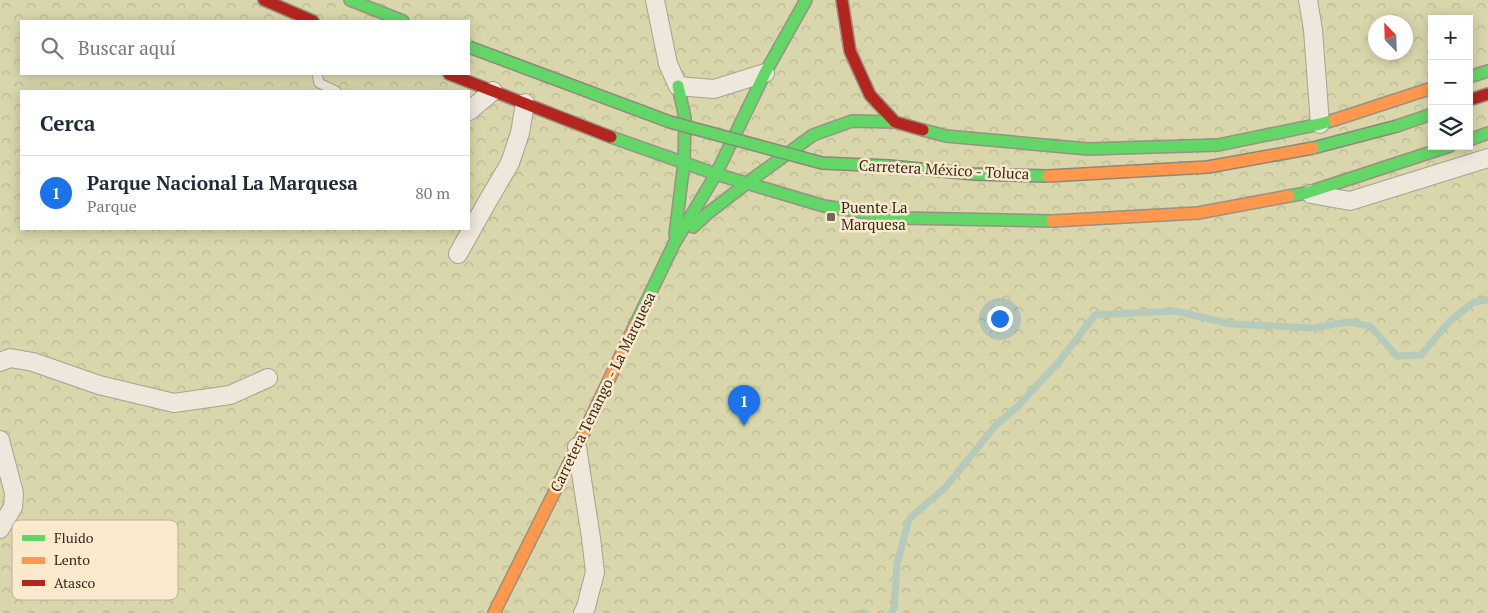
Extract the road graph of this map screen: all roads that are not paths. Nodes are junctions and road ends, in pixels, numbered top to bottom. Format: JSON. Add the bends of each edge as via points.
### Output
{"nodes":[{"id":1,"x":264,"y":0,"type":"edge"},
{"id":2,"x":350,"y":0,"type":"edge"},
{"id":3,"x":656,"y":0,"type":"edge"},
{"id":4,"x":806,"y":0,"type":"edge"},
{"id":5,"x":842,"y":0,"type":"edge"},
{"id":6,"x":1308,"y":0,"type":"edge"},
{"id":7,"x":308,"y":20,"type":"edge"},
{"id":8,"x":400,"y":20,"type":"edge"},
{"id":9,"x":470,"y":46,"type":"edge"},
{"id":10,"x":1488,"y":71,"type":"edge"},
{"id":11,"x":765,"y":73,"type":"junction"},
{"id":12,"x":452,"y":75,"type":"edge"},
{"id":13,"x":1473,"y":76,"type":"edge"},
{"id":14,"x":317,"y":83,"type":"edge"},
{"id":15,"x":678,"y":86,"type":"junction"},
{"id":16,"x":1428,"y":89,"type":"edge"},
{"id":17,"x":334,"y":90,"type":"edge"},
{"id":18,"x":490,"y":90,"type":"junction"},
{"id":19,"x":1488,"y":94,"type":"edge"},
{"id":20,"x":470,"y":98,"type":"edge"},
{"id":21,"x":1473,"y":99,"type":"edge"},
{"id":22,"x":525,"y":103,"type":"junction"},
{"id":23,"x":470,"y":110,"type":"edge"},
{"id":24,"x":1428,"y":115,"type":"edge"},
{"id":25,"x":895,"y":122,"type":"junction"},
{"id":26,"x":1320,"y":124,"type":"junction"},
{"id":27,"x":1488,"y":133,"type":"edge"},
{"id":28,"x":1473,"y":139,"type":"edge"},
{"id":29,"x":1438,"y":150,"type":"edge"},
{"id":30,"x":1488,"y":158,"type":"edge"},
{"id":31,"x":684,"y":162,"type":"junction"},
{"id":32,"x":716,"y":174,"type":"junction"},
{"id":33,"x":747,"y":183,"type":"junction"},
{"id":34,"x":1306,"y":193,"type":"junction"},
{"id":35,"x":674,"y":244,"type":"junction"},
{"id":36,"x":458,"y":254,"type":"dead end"},
{"id":37,"x":0,"y":362,"type":"edge"},
{"id":38,"x":268,"y":378,"type":"dead end"},
{"id":39,"x":0,"y":440,"type":"edge"},
{"id":40,"x":577,"y":447,"type":"junction"},
{"id":41,"x":0,"y":529,"type":"edge"},
{"id":42,"x":494,"y":613,"type":"edge"},
{"id":43,"x":583,"y":613,"type":"edge"}],
"edges":[{"from":1,"to":7,"type":"main road"},
{"from":2,"to":8,"type":"main road"},
{"from":3,"to":15,"type":"street","via":[[668,64]]},
{"from":4,"to":11,"type":"main road","name":"Carretera Tenango - La Marquesa"},
{"from":5,"to":25,"type":"main road","via":[[850,51],[870,95]]},
{"from":6,"to":26,"type":"street"},
{"from":9,"to":24,"type":"main road","name":"Carretera México - Toluca","bridge":true,"via":[[670,122],[822,163],[974,174],[1059,176],[1208,167],[1310,149]]},
{"from":10,"to":13,"type":"main road"},
{"from":11,"to":15,"type":"street","via":[[714,90]]},
{"from":11,"to":32,"type":"main road","name":"Carretera Tenango - La Marquesa"},
{"from":12,"to":18,"type":"main road"},
{"from":14,"to":17,"type":"lane"},
{"from":15,"to":31,"type":"main road","via":[[685,118]]},
{"from":16,"to":26,"type":"main road"},
{"from":18,"to":20,"type":"lane"},
{"from":18,"to":22,"type":"main road"},
{"from":18,"to":23,"type":"street"},
{"from":19,"to":21,"type":"main road"},
{"from":22,"to":31,"type":"main road"},
{"from":22,"to":36,"type":"street","via":[[510,163]]},
{"from":25,"to":26,"type":"main road","via":[[946,136],[1088,149],[1218,144]]},
{"from":25,"to":33,"type":"main road","via":[[852,121],[813,135]]},
{"from":27,"to":28,"type":"main road"},
{"from":29,"to":34,"type":"main road"},
{"from":30,"to":34,"type":"street","via":[[1350,201]]},
{"from":31,"to":32,"type":"main road"},
{"from":31,"to":35,"type":"main road"},
{"from":32,"to":33,"type":"main road"},
{"from":32,"to":35,"type":"main road","name":"Carretera Tenango - La Marquesa"},
{"from":33,"to":34,"type":"main road","via":[[824,206],[901,218],[1053,221],[1198,213]]},
{"from":33,"to":35,"type":"main road"},
{"from":35,"to":40,"type":"main road","name":"Carretera Tenango - La Marquesa"},
{"from":37,"to":38,"type":"street","via":[[10,358],[33,362],[99,385],[174,403],[230,395]]},
{"from":39,"to":41,"type":"street","via":[[14,493],[13,507]]},
{"from":40,"to":42,"type":"main road","name":"Carretera Tenango - La Marquesa"},
{"from":40,"to":43,"type":"street","via":[[595,572]]}]}
